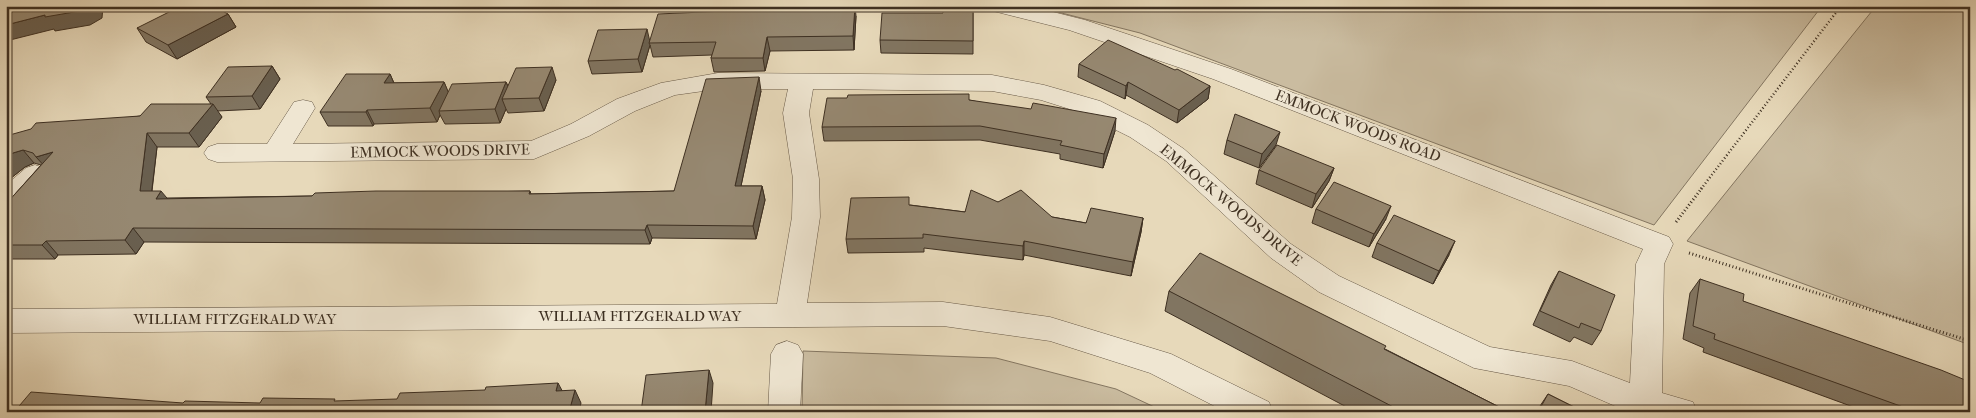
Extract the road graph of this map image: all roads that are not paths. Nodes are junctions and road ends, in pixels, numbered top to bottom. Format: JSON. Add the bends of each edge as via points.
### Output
{"nodes":[{"id":1,"x":1001,"y":6,"type":"edge"},
{"id":2,"x":802,"y":80,"type":"junction"},
{"id":3,"x":304,"y":108,"type":"dead end"},
{"id":4,"x":216,"y":153,"type":"dead end"},
{"id":5,"x":274,"y":153,"type":"junction"},
{"id":6,"x":35,"y":174,"type":"edge"},
{"id":7,"x":6,"y":200,"type":"edge"},
{"id":8,"x":790,"y":315,"type":"junction"},
{"id":9,"x":6,"y":321,"type":"edge"},
{"id":10,"x":788,"y":354,"type":"dead end"},
{"id":11,"x":1644,"y":407,"type":"edge"},
{"id":12,"x":784,"y":412,"type":"edge"},
{"id":13,"x":1256,"y":412,"type":"edge"},
{"id":14,"x":1681,"y":412,"type":"edge"}],
"edges":[{"from":1,"to":11,"type":"street","name":"EMMOCK WOODS ROAD","via":[[1077,25],[1222,74],[1659,244],[1650,264]]},
{"from":2,"to":5,"type":"street","name":"EMMOCK WOODS DRIVE","via":[[718,81],[670,88],[626,105],[534,150]]},
{"from":2,"to":8,"type":"street","via":[[796,113],[806,180],[806,217]]},
{"from":2,"to":11,"type":"street","name":"EMMOCK WOODS DRIVE","via":[[992,83],[1092,107],[1139,131],[1175,155],[1281,251],[1329,284],[1485,359],[1572,374]]},
{"from":3,"to":5,"type":"street"},
{"from":4,"to":5,"type":"street","name":"EMMOCK WOODS DRIVE"},
{"from":6,"to":7,"type":"street"},
{"from":8,"to":9,"type":"street","name":"WILLIAM FITZGERALD WAY"},
{"from":8,"to":13,"type":"street","name":"WILLIAM FITZGERALD WAY","via":[[943,314],[1050,329],[1160,363]]},
{"from":10,"to":12,"type":"street"},
{"from":11,"to":14,"type":"street","name":"EMMOCK WOODS DRIVE"}]}
